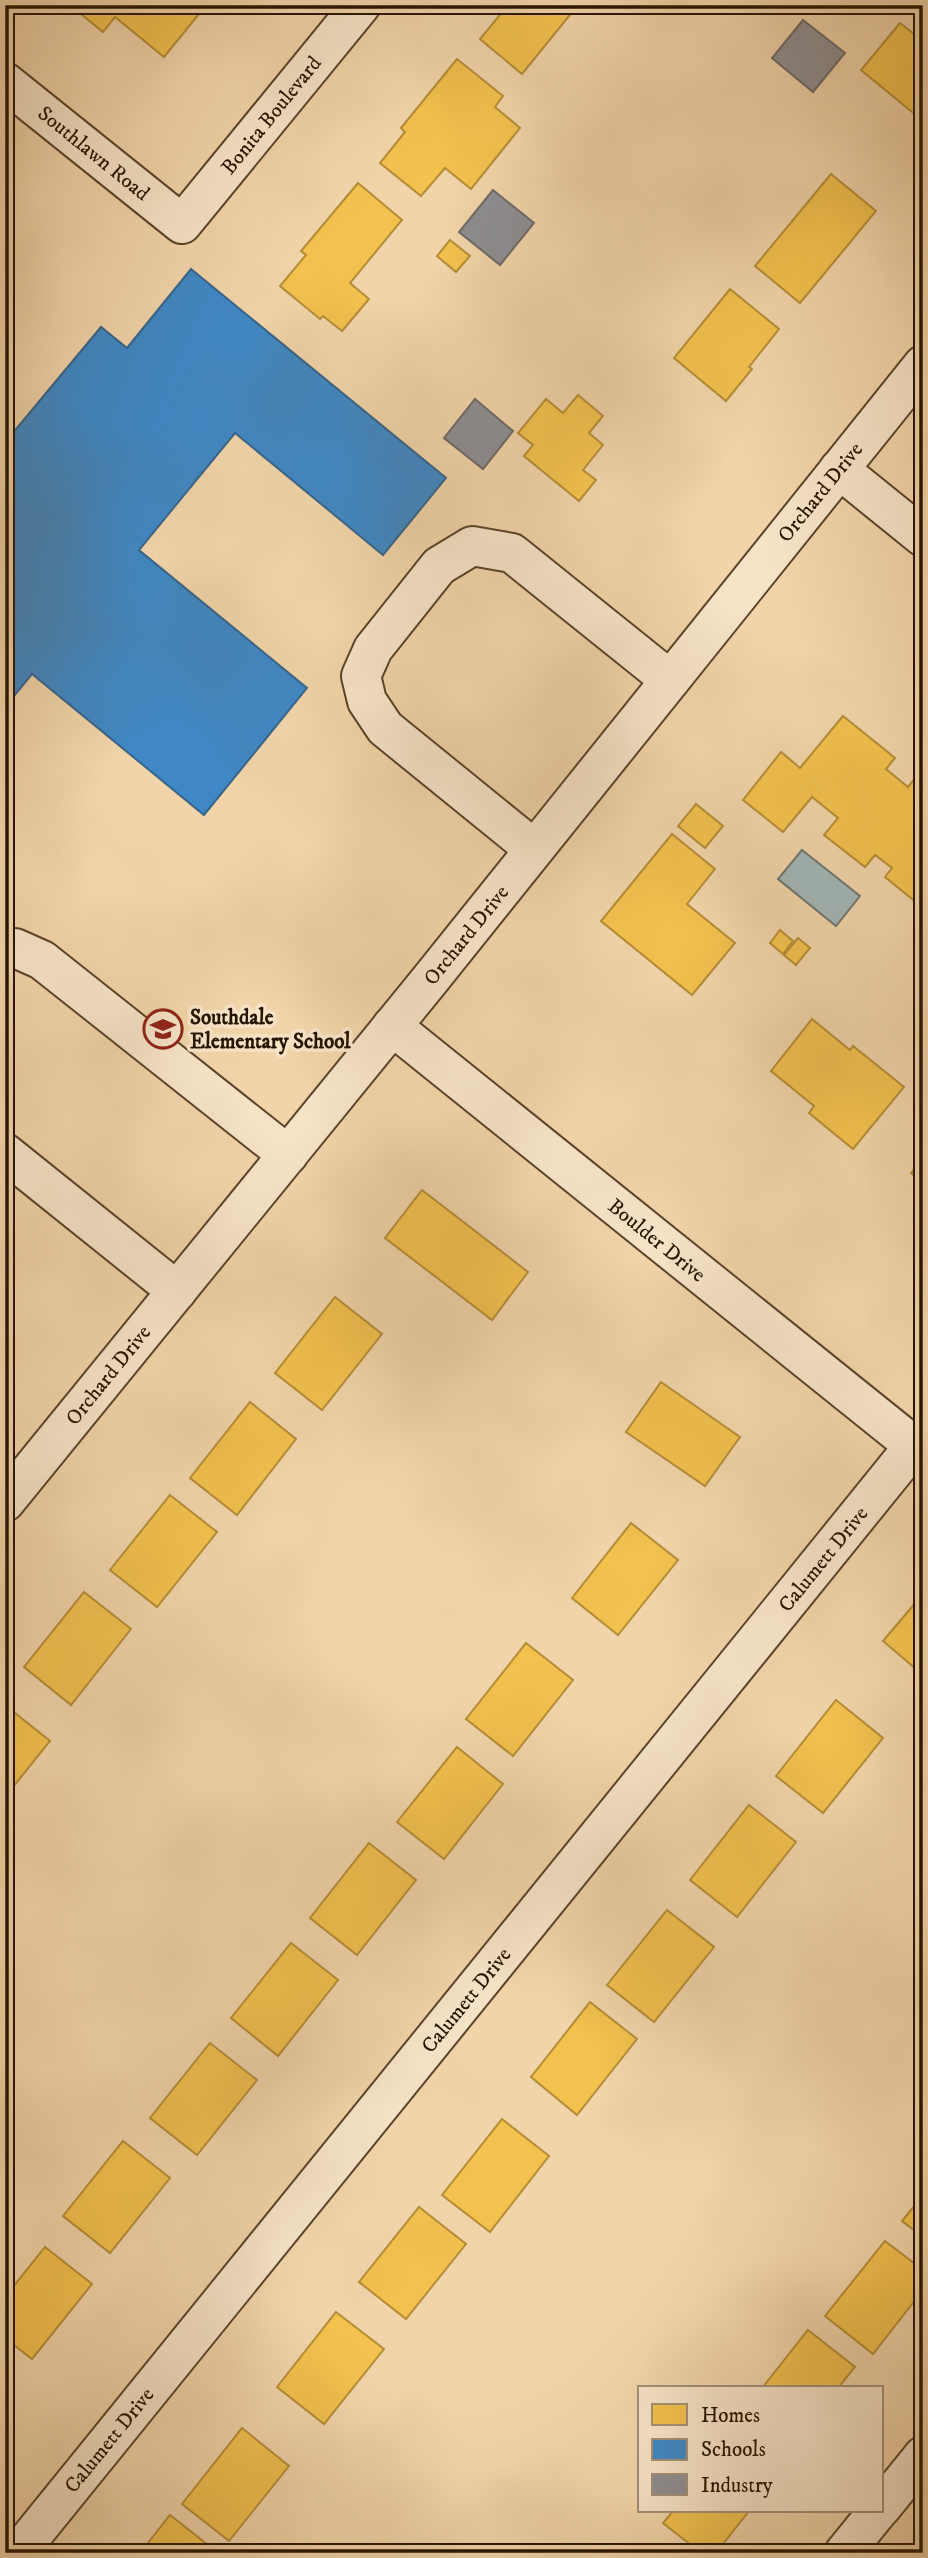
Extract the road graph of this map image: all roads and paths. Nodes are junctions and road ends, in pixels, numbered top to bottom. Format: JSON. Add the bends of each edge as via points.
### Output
{"nodes":[{"id":1,"x":361,"y":5,"type":"edge"},
{"id":2,"x":5,"y":82,"type":"edge"},
{"id":3,"x":182,"y":224,"type":"joint"},
{"id":4,"x":923,"y":365,"type":"edge"},
{"id":5,"x":839,"y":468,"type":"junction"},
{"id":6,"x":923,"y":537,"type":"edge"},
{"id":7,"x":670,"y":680,"type":"junction"},
{"id":8,"x":534,"y":849,"type":"junction"},
{"id":9,"x":5,"y":949,"type":"edge"},
{"id":10,"x":392,"y":1026,"type":"junction"},
{"id":11,"x":5,"y":1153,"type":"edge"},
{"id":12,"x":288,"y":1155,"type":"junction"},
{"id":13,"x":177,"y":1291,"type":"junction"},
{"id":14,"x":918,"y":1450,"type":"edge"},
{"id":15,"x":5,"y":1502,"type":"edge"},
{"id":16,"x":923,"y":2456,"type":"edge"},
{"id":17,"x":883,"y":2505,"type":"edge"},
{"id":18,"x":878,"y":2512,"type":"edge"},
{"id":19,"x":18,"y":2553,"type":"edge"},
{"id":20,"x":844,"y":2553,"type":"edge"}],
"edges":[{"from":1,"to":3,"type":"street","name":"Bonita Boulevard"},
{"from":2,"to":3,"type":"street","name":"Southlawn Road"},
{"from":4,"to":5,"type":"street","name":"Orchard Drive"},
{"from":5,"to":6,"type":"street"},
{"from":5,"to":7,"type":"street","name":"Orchard Drive"},
{"from":7,"to":8,"type":"street","name":"Orchard Drive"},
{"from":7,"to":8,"type":"street","via":[[512,554],[472,546],[439,566],[373,649],[361,676],[366,701],[385,728]]},
{"from":8,"to":10,"type":"street","name":"Orchard Drive"},
{"from":9,"to":12,"type":"street","via":[[15,948],[42,960]]},
{"from":10,"to":12,"type":"street","name":"Orchard Drive"},
{"from":10,"to":14,"type":"street","name":"Boulder Drive"},
{"from":11,"to":13,"type":"street"},
{"from":12,"to":13,"type":"street","name":"Orchard Drive"},
{"from":13,"to":15,"type":"street","name":"Orchard Drive"},
{"from":14,"to":19,"type":"street","name":"Calumett Drive"},
{"from":16,"to":17,"type":"street"},
{"from":18,"to":20,"type":"street"}]}
